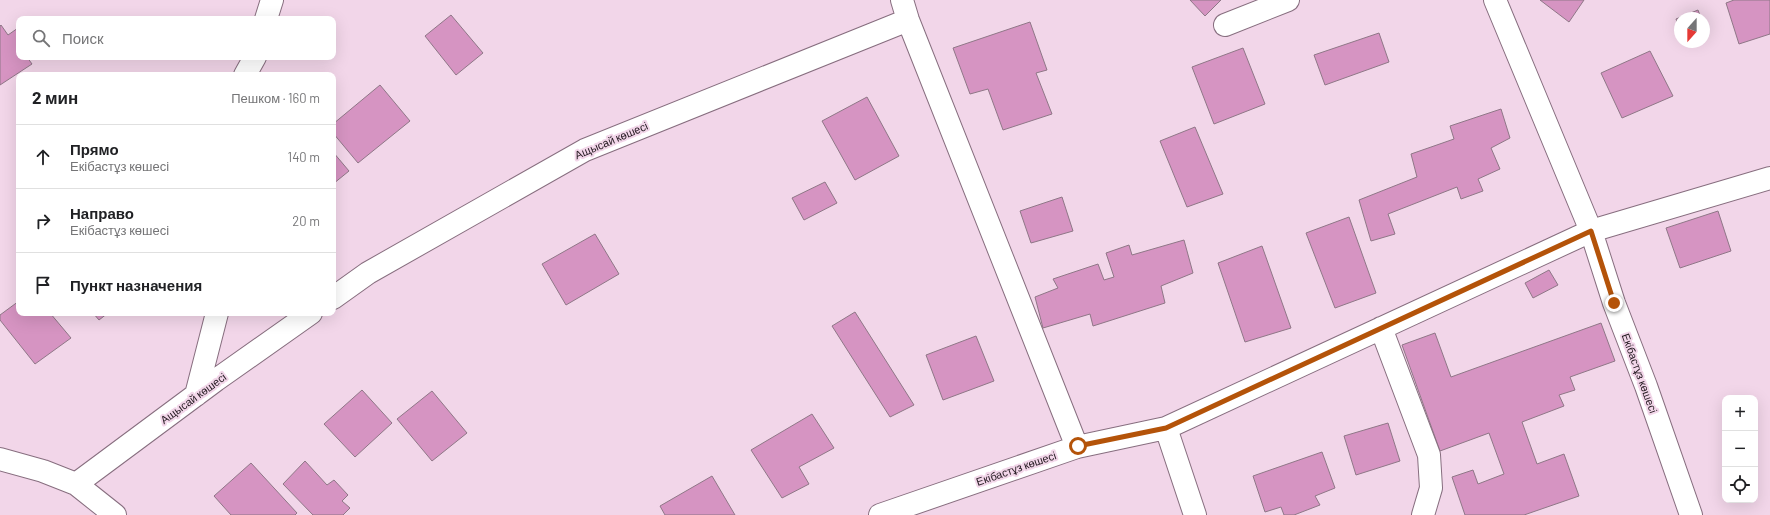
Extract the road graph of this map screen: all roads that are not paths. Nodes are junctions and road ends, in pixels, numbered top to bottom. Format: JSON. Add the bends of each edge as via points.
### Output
{"nodes":[{"id":1,"x":272,"y":0,"type":"edge"},
{"id":2,"x":1288,"y":0,"type":"edge"},
{"id":3,"x":1495,"y":0,"type":"edge"},
{"id":4,"x":905,"y":10,"type":"edge"},
{"id":5,"x":267,"y":16,"type":"edge"},
{"id":6,"x":1225,"y":25,"type":"dead end"},
{"id":7,"x":253,"y":60,"type":"edge"},
{"id":8,"x":247,"y":72,"type":"edge"},
{"id":9,"x":1770,"y":178,"type":"edge"},
{"id":10,"x":1591,"y":231,"type":"junction"},
{"id":11,"x":336,"y":296,"type":"edge"},
{"id":12,"x":216,"y":316,"type":"edge"},
{"id":13,"x":307,"y":316,"type":"edge"},
{"id":14,"x":1381,"y":328,"type":"junction"},
{"id":15,"x":196,"y":395,"type":"junction"},
{"id":16,"x":1166,"y":428,"type":"junction"},
{"id":17,"x":1078,"y":446,"type":"junction"},
{"id":18,"x":0,"y":459,"type":"edge"},
{"id":19,"x":76,"y":484,"type":"junction"},
{"id":20,"x":911,"y":510,"type":"edge"},
{"id":21,"x":115,"y":515,"type":"edge"},
{"id":22,"x":880,"y":515,"type":"edge"},
{"id":23,"x":1195,"y":515,"type":"edge"},
{"id":24,"x":1423,"y":515,"type":"edge"},
{"id":25,"x":1691,"y":515,"type":"edge"}],
"edges":[{"from":1,"to":5,"type":"street"},
{"from":2,"to":6,"type":"street"},
{"from":3,"to":10,"type":"street"},
{"from":4,"to":11,"type":"street","name":"Ащысай көшесі","via":[[585,150],[368,273]]},
{"from":4,"to":17,"type":"street"},
{"from":7,"to":8,"type":"street"},
{"from":9,"to":10,"type":"street","name":"Екібастұз көшесі"},
{"from":10,"to":14,"type":"street","name":"Екібастұз көшесі"},
{"from":10,"to":25,"type":"street","name":"Екібастұз көшесі","via":[[1614,303]]},
{"from":12,"to":15,"type":"street"},
{"from":13,"to":15,"type":"street","name":"Ащысай көшесі"},
{"from":14,"to":16,"type":"street","name":"Екібастұз көшесі"},
{"from":14,"to":24,"type":"street","via":[[1429,455],[1431,488]]},
{"from":15,"to":19,"type":"street","name":"Ащысай көшесі"},
{"from":16,"to":17,"type":"street","name":"Екібастұз көшесі"},
{"from":16,"to":23,"type":"street"},
{"from":17,"to":20,"type":"street","name":"Екібастұз көшесі"},
{"from":18,"to":19,"type":"street","via":[[43,471]]},
{"from":19,"to":21,"type":"street"},
{"from":20,"to":22,"type":"street","name":"Екібастұз көшесі"}]}
